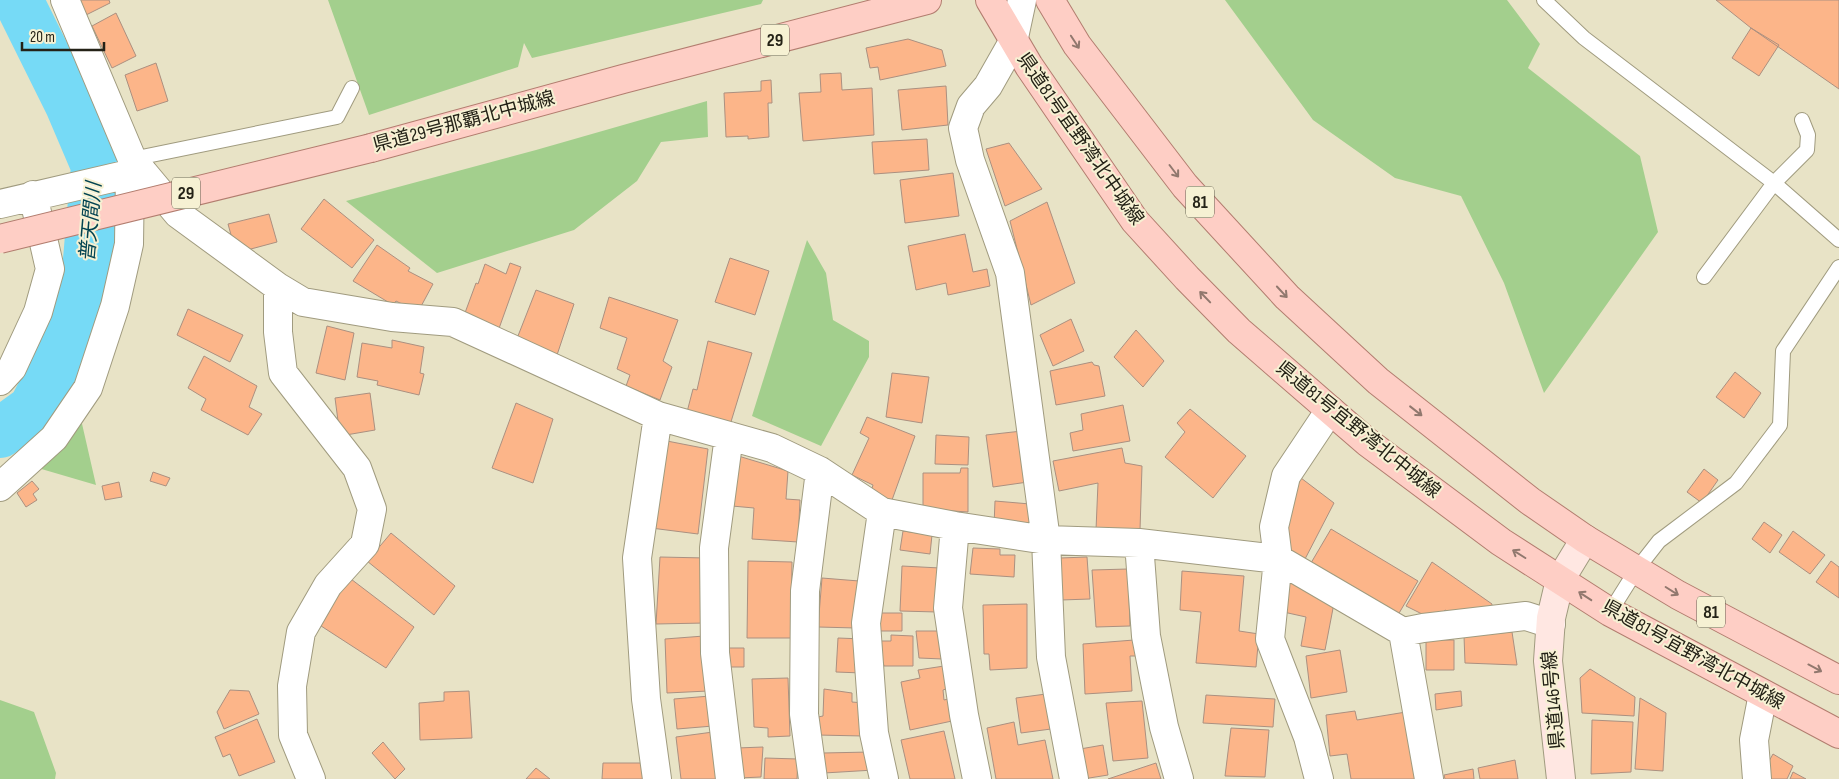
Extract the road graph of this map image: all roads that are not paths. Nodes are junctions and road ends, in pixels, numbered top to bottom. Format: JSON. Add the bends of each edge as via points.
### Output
{"nodes":[{"id":1,"x":65,"y":0,"type":"edge"},
{"id":2,"x":926,"y":0,"type":"edge"},
{"id":3,"x":990,"y":0,"type":"edge"},
{"id":4,"x":1022,"y":0,"type":"edge"},
{"id":5,"x":1050,"y":0,"type":"edge"},
{"id":6,"x":1544,"y":0,"type":"edge"},
{"id":7,"x":1013,"y":42,"type":"junction"},
{"id":8,"x":352,"y":88,"type":"dead end"},
{"id":9,"x":1802,"y":120,"type":"dead end"},
{"id":10,"x":132,"y":170,"type":"junction"},
{"id":11,"x":1774,"y":183,"type":"junction"},
{"id":12,"x":40,"y":194,"type":"junction"},
{"id":13,"x":0,"y":204,"type":"edge"},
{"id":14,"x":0,"y":239,"type":"edge"},
{"id":15,"x":1839,"y":240,"type":"edge"},
{"id":16,"x":1839,"y":268,"type":"edge"},
{"id":17,"x":1704,"y":276,"type":"dead end"},
{"id":18,"x":278,"y":287,"type":"junction"},
{"id":19,"x":0,"y":382,"type":"edge"},
{"id":20,"x":1330,"y":410,"type":"junction"},
{"id":21,"x":658,"y":416,"type":"junction"},
{"id":22,"x":730,"y":436,"type":"junction"},
{"id":23,"x":820,"y":471,"type":"junction"},
{"id":24,"x":0,"y":487,"type":"edge"},
{"id":25,"x":882,"y":512,"type":"junction"},
{"id":26,"x":955,"y":526,"type":"junction"},
{"id":27,"x":1585,"y":539,"type":"junction"},
{"id":28,"x":1046,"y":540,"type":"junction"},
{"id":29,"x":1139,"y":543,"type":"junction"},
{"id":30,"x":1278,"y":559,"type":"junction"},
{"id":31,"x":1637,"y":569,"type":"junction"},
{"id":32,"x":1560,"y":580,"type":"junction"},
{"id":33,"x":1610,"y":612,"type":"junction"},
{"id":34,"x":1551,"y":624,"type":"junction"},
{"id":35,"x":1403,"y":632,"type":"junction"},
{"id":36,"x":1839,"y":680,"type":"edge"},
{"id":37,"x":1764,"y":694,"type":"junction"},
{"id":38,"x":1839,"y":734,"type":"edge"},
{"id":39,"x":311,"y":779,"type":"edge"},
{"id":40,"x":656,"y":779,"type":"edge"},
{"id":41,"x":730,"y":779,"type":"edge"},
{"id":42,"x":813,"y":779,"type":"edge"},
{"id":43,"x":884,"y":779,"type":"edge"},
{"id":44,"x":977,"y":779,"type":"edge"},
{"id":45,"x":1074,"y":779,"type":"edge"},
{"id":46,"x":1179,"y":779,"type":"edge"},
{"id":47,"x":1319,"y":779,"type":"edge"},
{"id":48,"x":1429,"y":779,"type":"edge"},
{"id":49,"x":1561,"y":779,"type":"edge"},
{"id":50,"x":1757,"y":779,"type":"edge"}],
"edges":[{"from":1,"to":10,"type":"street"},
{"from":2,"to":14,"type":"main road","name":"県道29号那覇北中城線","number":"29","bridge":true,"via":[[371,148]]},
{"from":3,"to":7,"type":"main road","name":"県道81号宜野湾北中城線","number":"81"},
{"from":4,"to":7,"type":"street"},
{"from":5,"to":27,"type":"main road","number":"81","one_way":true,"via":[[1077,45],[1185,186],[1287,297],[1378,381],[1530,501]]},
{"from":6,"to":11,"type":"lane","via":[[1584,38]]},
{"from":20,"to":7,"type":"main road","name":"県道81号宜野湾北中城線","number":"81","one_way":true,"via":[[1239,332],[1135,221]]},
{"from":7,"to":28,"type":"street","via":[[988,86],[972,106],[963,128],[970,160],[1010,273]]},
{"from":8,"to":10,"type":"lane","via":[[337,117]]},
{"from":9,"to":11,"type":"lane","via":[[1808,135],[1807,150]]},
{"from":10,"to":12,"type":"street"},
{"from":10,"to":18,"type":"street","via":[[178,214]]},
{"from":10,"to":24,"type":"street","via":[[129,244],[115,306],[88,388],[54,438]]},
{"from":11,"to":15,"type":"lane"},
{"from":11,"to":17,"type":"lane"},
{"from":12,"to":13,"type":"street"},
{"from":12,"to":19,"type":"street","via":[[50,269],[38,312],[12,368]]},
{"from":16,"to":31,"type":"lane","via":[[1783,351],[1780,425],[1736,483],[1659,541]]},
{"from":18,"to":21,"type":"street","via":[[303,302],[392,317],[453,322]]},
{"from":18,"to":39,"type":"street","via":[[282,373],[356,468],[372,509],[365,544],[328,585],[301,632],[292,686],[293,735]]},
{"from":20,"to":30,"type":"street","via":[[1286,476],[1274,527]]},
{"from":32,"to":20,"type":"main road","name":"県道81号宜野湾北中城線","number":"81","one_way":true,"via":[[1501,542],[1367,442]]},
{"from":21,"to":22,"type":"street"},
{"from":21,"to":40,"type":"street","via":[[637,558],[646,699]]},
{"from":22,"to":23,"type":"street","via":[[772,448]]},
{"from":22,"to":41,"type":"street","via":[[714,548],[715,653]]},
{"from":23,"to":25,"type":"street"},
{"from":23,"to":42,"type":"street","via":[[805,591],[804,714]]},
{"from":25,"to":26,"type":"street"},
{"from":25,"to":43,"type":"street","via":[[866,623],[874,733]]},
{"from":26,"to":28,"type":"street"},
{"from":26,"to":44,"type":"street","via":[[948,608]]},
{"from":27,"to":31,"type":"main road","number":"81"},
{"from":27,"to":32,"type":"main road","name":"県道146号線"},
{"from":28,"to":29,"type":"street"},
{"from":28,"to":45,"type":"street","via":[[1050,657]]},
{"from":29,"to":30,"type":"street"},
{"from":29,"to":46,"type":"street","via":[[1146,636],[1164,727]]},
{"from":30,"to":35,"type":"street"},
{"from":30,"to":47,"type":"street","via":[[1270,639],[1308,737]]},
{"from":31,"to":33,"type":"lane"},
{"from":31,"to":36,"type":"main road","number":"81","one_way":true,"via":[[1678,595]]},
{"from":33,"to":32,"type":"main road","name":"県道81号宜野湾北中城線","number":"81","one_way":true},
{"from":32,"to":34,"type":"main road","name":"県道146号線"},
{"from":33,"to":37,"type":"main road","name":"県道81号宜野湾北中城線","number":"81"},
{"from":34,"to":35,"type":"street","via":[[1526,616]]},
{"from":34,"to":49,"type":"main road","name":"県道146号線","via":[[1548,661]]},
{"from":35,"to":48,"type":"street"},
{"from":37,"to":38,"type":"main road","name":"県道81号宜野湾北中城線","number":"81"},
{"from":37,"to":50,"type":"street","via":[[1754,740]]}]}
